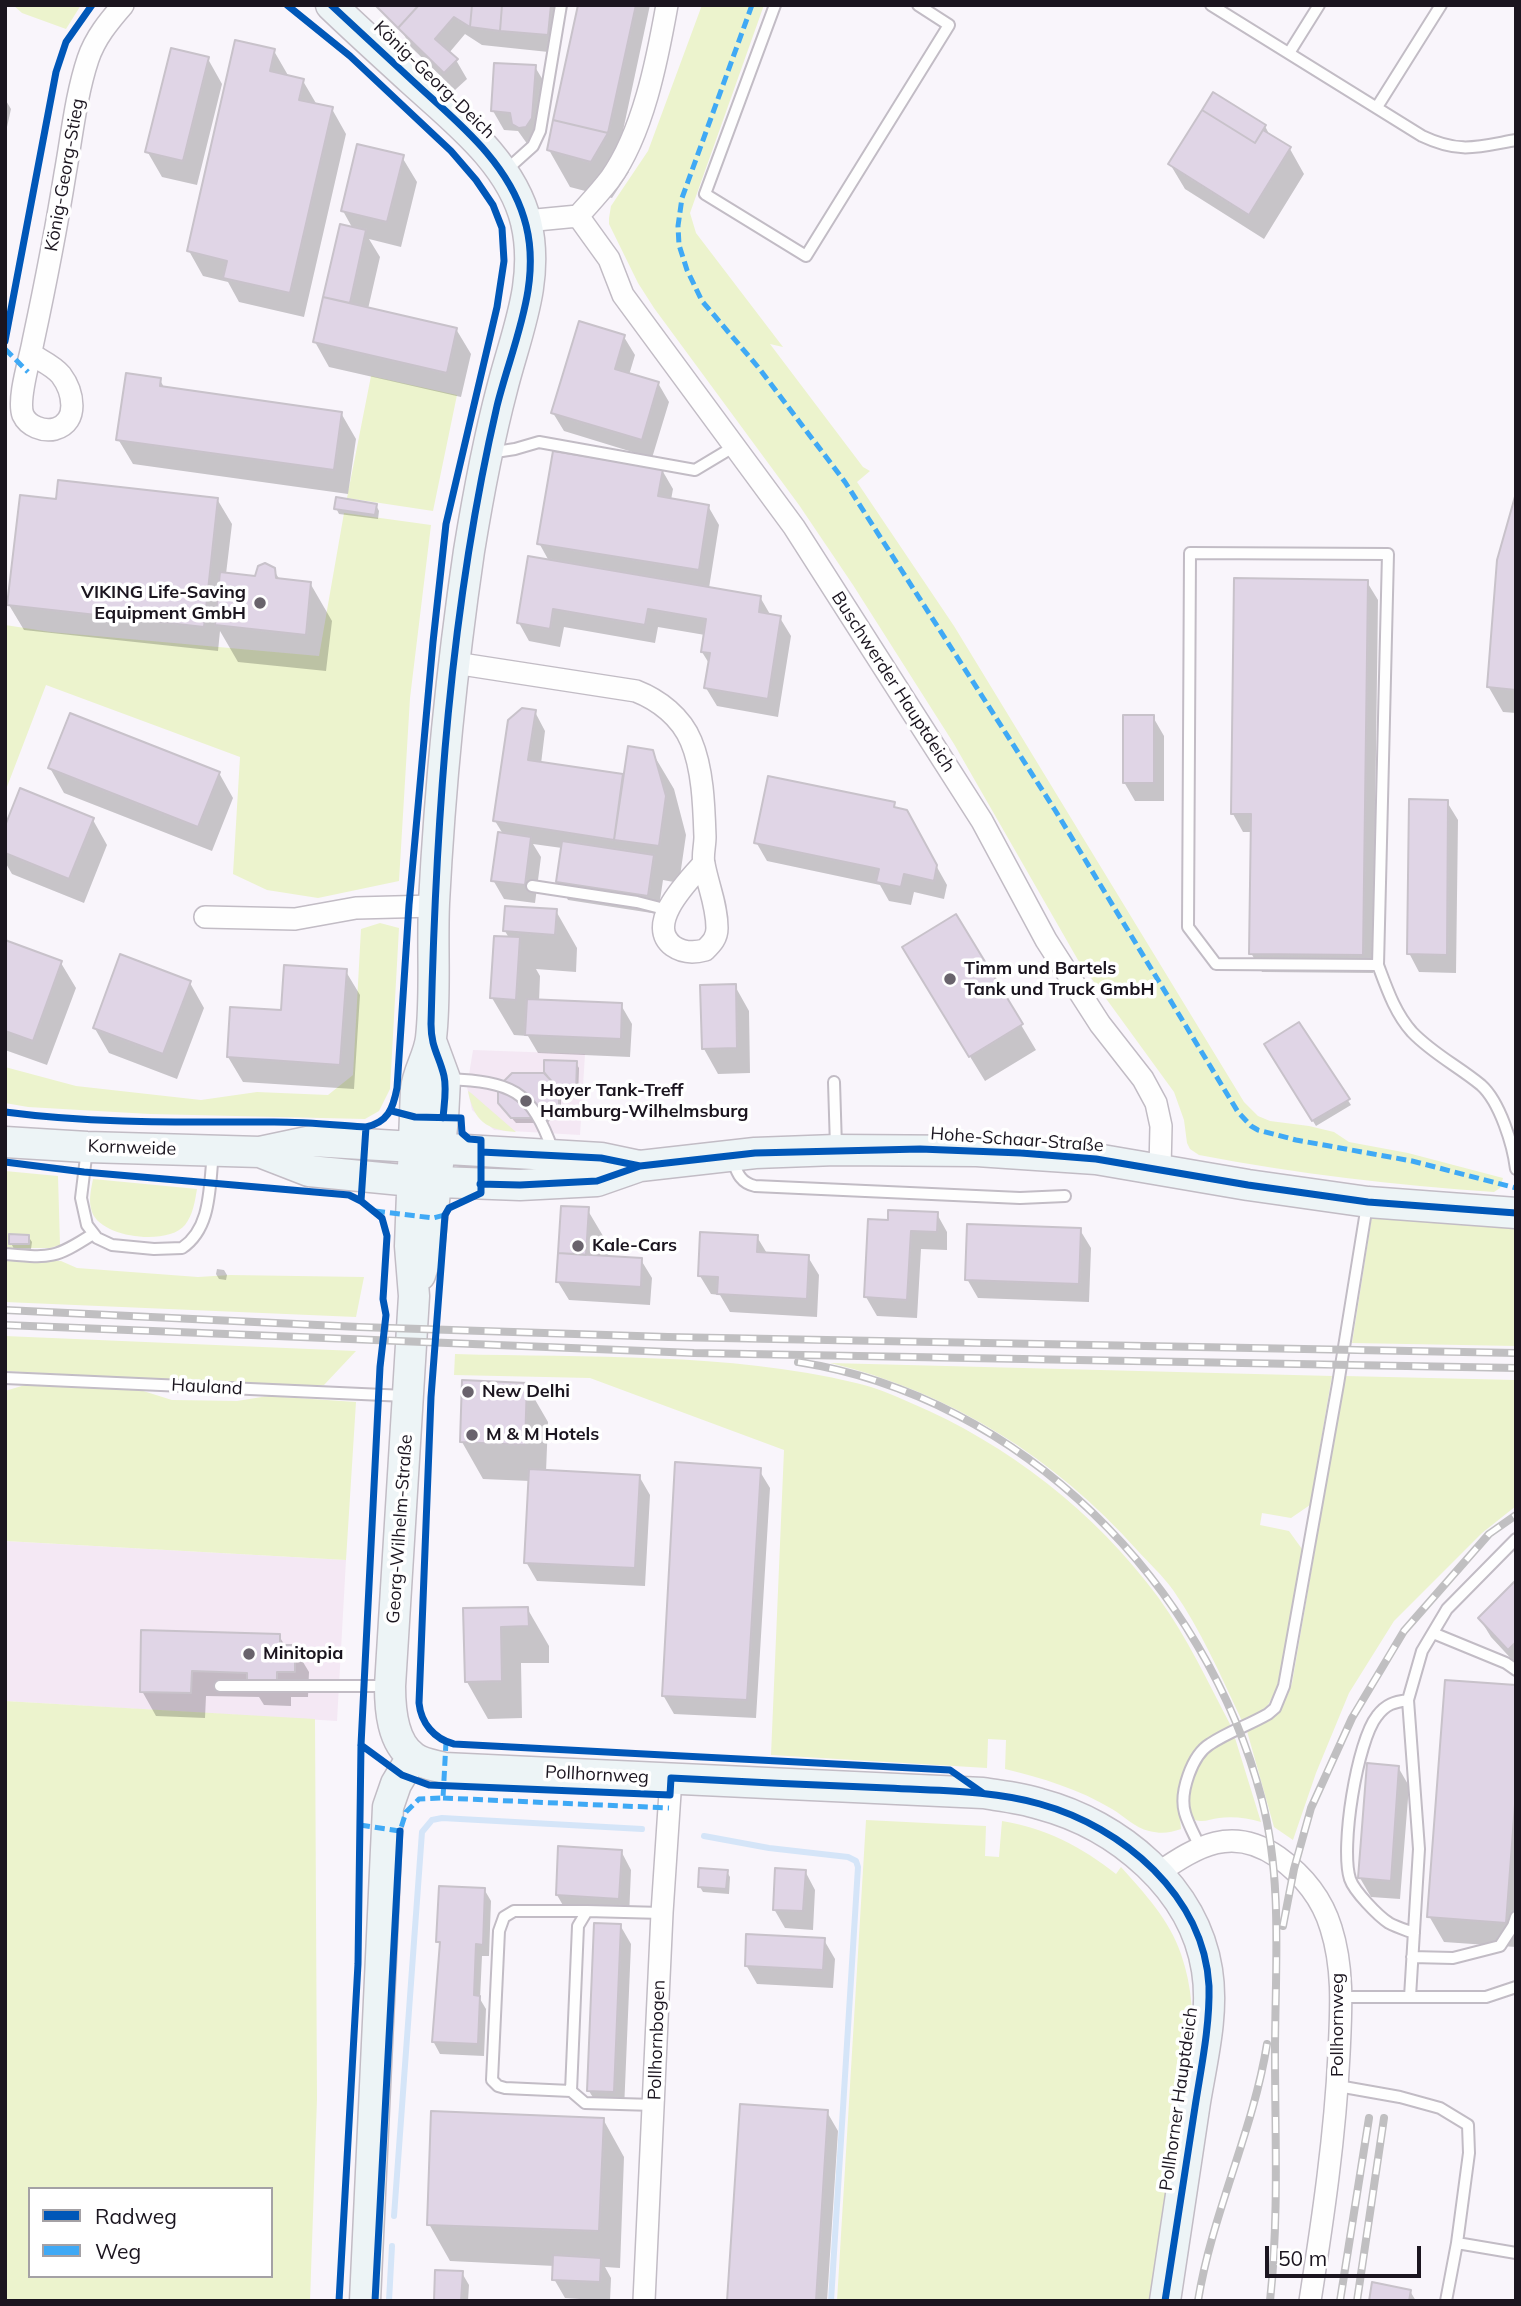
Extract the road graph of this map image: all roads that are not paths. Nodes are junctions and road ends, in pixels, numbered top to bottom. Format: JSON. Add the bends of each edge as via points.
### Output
{"nodes":[{"id":1,"x":123,"y":5,"type":"edge"},
{"id":2,"x":331,"y":5,"type":"edge"},
{"id":3,"x":561,"y":5,"type":"edge"},
{"id":4,"x":680,"y":5,"type":"edge"},
{"id":5,"x":775,"y":5,"type":"edge"},
{"id":6,"x":918,"y":5,"type":"edge"},
{"id":7,"x":1211,"y":5,"type":"edge"},
{"id":8,"x":1320,"y":5,"type":"edge"},
{"id":9,"x":1441,"y":5,"type":"edge"},
{"id":10,"x":665,"y":16,"type":"edge"},
{"id":11,"x":1289,"y":54,"type":"junction"},
{"id":12,"x":1377,"y":107,"type":"junction"},
{"id":13,"x":1516,"y":140,"type":"edge"},
{"id":14,"x":503,"y":173,"type":"junction"},
{"id":15,"x":578,"y":216,"type":"junction"},
{"id":16,"x":526,"y":221,"type":"junction"},
{"id":17,"x":31,"y":354,"type":"dead end"},
{"id":18,"x":735,"y":446,"type":"junction"},
{"id":19,"x":487,"y":453,"type":"junction"},
{"id":20,"x":455,"y":663,"type":"junction"},
{"id":21,"x":704,"y":863,"type":"junction"},
{"id":22,"x":532,"y":886,"type":"dead end"},
{"id":23,"x":434,"y":906,"type":"junction"},
{"id":24,"x":668,"y":909,"type":"junction"},
{"id":25,"x":205,"y":917,"type":"dead end"},
{"id":26,"x":1378,"y":965,"type":"junction"},
{"id":27,"x":431,"y":1041,"type":"junction"},
{"id":28,"x":445,"y":1079,"type":"junction"},
{"id":29,"x":834,"y":1082,"type":"dead end"},
{"id":30,"x":5,"y":1142,"type":"edge"},
{"id":31,"x":87,"y":1147,"type":"junction"},
{"id":32,"x":427,"y":1149,"type":"junction"},
{"id":33,"x":836,"y":1150,"type":"junction"},
{"id":34,"x":214,"y":1151,"type":"junction"},
{"id":35,"x":260,"y":1152,"type":"junction"},
{"id":36,"x":555,"y":1156,"type":"junction"},
{"id":37,"x":730,"y":1156,"type":"junction"},
{"id":38,"x":640,"y":1166,"type":"junction"},
{"id":39,"x":1160,"y":1169,"type":"junction"},
{"id":40,"x":1516,"y":1169,"type":"edge"},
{"id":41,"x":425,"y":1181,"type":"junction"},
{"id":42,"x":1065,"y":1196,"type":"dead end"},
{"id":43,"x":1368,"y":1202,"type":"junction"},
{"id":44,"x":1516,"y":1213,"type":"edge"},
{"id":45,"x":93,"y":1234,"type":"junction"},
{"id":46,"x":5,"y":1254,"type":"edge"},
{"id":47,"x":5,"y":1378,"type":"edge"},
{"id":48,"x":409,"y":1396,"type":"junction"},
{"id":49,"x":1516,"y":1539,"type":"edge"},
{"id":50,"x":1433,"y":1633,"type":"junction"},
{"id":51,"x":1516,"y":1670,"type":"edge"},
{"id":52,"x":220,"y":1686,"type":"dead end"},
{"id":53,"x":390,"y":1686,"type":"junction"},
{"id":54,"x":1408,"y":1700,"type":"junction"},
{"id":55,"x":419,"y":1760,"type":"junction"},
{"id":56,"x":671,"y":1778,"type":"junction"},
{"id":57,"x":1200,"y":1847,"type":"junction"},
{"id":58,"x":1158,"y":1873,"type":"junction"},
{"id":59,"x":587,"y":1911,"type":"junction"},
{"id":60,"x":662,"y":1913,"type":"junction"},
{"id":61,"x":1516,"y":1917,"type":"edge"},
{"id":62,"x":1414,"y":1933,"type":"junction"},
{"id":63,"x":1412,"y":1957,"type":"junction"},
{"id":64,"x":1516,"y":1987,"type":"edge"},
{"id":65,"x":1342,"y":1997,"type":"junction"},
{"id":66,"x":1410,"y":1997,"type":"junction"},
{"id":67,"x":1338,"y":2086,"type":"junction"},
{"id":68,"x":571,"y":2091,"type":"junction"},
{"id":69,"x":654,"y":2105,"type":"junction"},
{"id":70,"x":1457,"y":2243,"type":"junction"},
{"id":71,"x":1516,"y":2253,"type":"edge"},
{"id":72,"x":365,"y":2301,"type":"edge"},
{"id":73,"x":644,"y":2301,"type":"edge"},
{"id":74,"x":1165,"y":2301,"type":"edge"},
{"id":75,"x":1310,"y":2301,"type":"edge"},
{"id":76,"x":1446,"y":2301,"type":"edge"}],
"edges":[{"from":1,"to":17,"type":"street","name":"König-Georg-Stieg","via":[[95,44],[82,78]]},
{"from":2,"to":14,"type":"main road","name":"König-Georg-Deich","via":[[443,109]]},
{"from":3,"to":14,"type":"lane","via":[[540,131],[526,154]]},
{"from":4,"to":10,"type":"street"},
{"from":5,"to":6,"type":"lane","via":[[705,194],[806,256],[949,25]]},
{"from":7,"to":11,"type":"lane"},
{"from":8,"to":11,"type":"lane"},
{"from":9,"to":12,"type":"lane"},
{"from":10,"to":15,"type":"street","via":[[630,143],[610,178]]},
{"from":11,"to":12,"type":"lane"},
{"from":12,"to":13,"type":"lane","via":[[1441,145],[1462,149]]},
{"from":14,"to":16,"type":"main road","name":"König-Georg-Deich"},
{"from":15,"to":16,"type":"street"},
{"from":15,"to":18,"type":"street","name":"Buschwerder Hauptdeich","via":[[609,259],[623,295]]},
{"from":16,"to":19,"type":"main road","name":"Georg-Wilhelm-Straße","via":[[528,291]]},
{"from":18,"to":19,"type":"lane","via":[[695,470],[539,442]]},
{"from":18,"to":39,"type":"street","name":"Buschwerder Hauptdeich","via":[[794,527],[982,821],[1052,951],[1143,1079],[1156,1103],[1161,1126]]},
{"from":19,"to":20,"type":"main road","name":"Georg-Wilhelm-Straße"},
{"from":20,"to":21,"type":"street","via":[[636,691],[669,710],[691,740],[698,770]]},
{"from":20,"to":23,"type":"main road","name":"Georg-Wilhelm-Straße"},
{"from":21,"to":24,"type":"street"},
{"from":21,"to":24,"type":"street","via":[[716,912],[712,944],[697,952],[674,947],[664,932]]},
{"from":22,"to":24,"type":"lane"},
{"from":23,"to":25,"type":"street","via":[[356,908],[295,919]]},
{"from":23,"to":27,"type":"main road","name":"Georg-Wilhelm-Straße"},
{"from":26,"to":26,"type":"lane","via":[[1388,554],[1190,554],[1188,927],[1216,964]]},
{"from":26,"to":40,"type":"lane","via":[[1391,1001],[1411,1031],[1438,1057],[1483,1087],[1501,1116]]},
{"from":27,"to":28,"type":"main road","name":"Georg-Wilhelm-Straße"},
{"from":27,"to":32,"type":"main road","name":"Georg-Wilhelm-Straße","via":[[417,1075]]},
{"from":28,"to":32,"type":"main road","name":"Georg-Wilhelm-Straße"},
{"from":28,"to":36,"type":"lane","via":[[512,1088],[533,1107]]},
{"from":29,"to":33,"type":"lane"},
{"from":30,"to":31,"type":"main road","name":"Kornweide"},
{"from":31,"to":34,"type":"main road","name":"Kornweide"},
{"from":31,"to":45,"type":"lane","via":[[81,1198]]},
{"from":32,"to":35,"type":"main road","name":"Kornweide","via":[[312,1141]]},
{"from":32,"to":36,"type":"main road","name":"Hohe-Schaar-Straße"},
{"from":32,"to":41,"type":"main road","name":"Georg-Wilhelm-Straße"},
{"from":33,"to":37,"type":"main road","name":"Hohe-Schaar-Straße"},
{"from":33,"to":39,"type":"main road","name":"Hohe-Schaar-Straße","via":[[1021,1153]]},
{"from":34,"to":35,"type":"main road","name":"Kornweide"},
{"from":34,"to":45,"type":"lane","via":[[203,1223],[189,1244],[174,1250],[111,1245]]},
{"from":35,"to":41,"type":"main road","name":"Kornweide","via":[[309,1171]]},
{"from":36,"to":38,"type":"main road","name":"Hohe-Schaar-Straße"},
{"from":37,"to":38,"type":"main road","name":"Hohe-Schaar-Straße"},
{"from":37,"to":42,"type":"lane","via":[[740,1178],[755,1186]]},
{"from":38,"to":41,"type":"main road","name":"Hohe-Schaar-Straße","via":[[597,1181],[520,1185]]},
{"from":39,"to":43,"type":"main road","name":"Hohe-Schaar-Straße"},
{"from":41,"to":48,"type":"main road","name":"Georg-Wilhelm-Straße","via":[[410,1246],[414,1296]]},
{"from":43,"to":44,"type":"main road","name":"Hohe-Schaar-Straße"},
{"from":43,"to":57,"type":"lane","via":[[1284,1686],[1268,1714],[1209,1744],[1196,1761],[1183,1804]]},
{"from":45,"to":46,"type":"lane","via":[[59,1255]]},
{"from":47,"to":48,"type":"lane","name":"Hauland"},
{"from":48,"to":53,"type":"main road","name":"Georg-Wilhelm-Straße"},
{"from":49,"to":50,"type":"lane","via":[[1447,1609]]},
{"from":50,"to":51,"type":"lane"},
{"from":50,"to":54,"type":"lane","via":[[1422,1651]]},
{"from":52,"to":53,"type":"lane"},
{"from":53,"to":55,"type":"main road","name":"Georg-Wilhelm-Straße","via":[[391,1718],[400,1740]]},
{"from":54,"to":62,"type":"lane","via":[[1419,1849]]},
{"from":54,"to":62,"type":"lane","via":[[1390,1703],[1375,1718],[1361,1752],[1349,1817],[1348,1860],[1350,1881],[1370,1905],[1389,1923]]},
{"from":55,"to":56,"type":"main road","name":"Pollhornweg","via":[[444,1768]]},
{"from":55,"to":72,"type":"main road","via":[[396,1784],[388,1807]]},
{"from":56,"to":58,"type":"main road","name":"Pollhornweg","via":[[1009,1796],[1087,1822]]},
{"from":56,"to":60,"type":"street","name":"Pollhornbogen"},
{"from":57,"to":58,"type":"street","name":"Pollhornweg"},
{"from":57,"to":65,"type":"street","name":"Pollhornweg","via":[[1223,1840],[1245,1842],[1273,1854],[1300,1874],[1331,1925]]},
{"from":58,"to":74,"type":"main road","name":"Pollhorner Hauptdeich","via":[[1195,1926],[1209,1985],[1202,2063]]},
{"from":59,"to":60,"type":"lane"},
{"from":59,"to":68,"type":"lane","via":[[578,1926]]},
{"from":59,"to":68,"type":"lane","via":[[514,1911],[504,1917],[499,1931],[492,2080],[505,2088]]},
{"from":60,"to":69,"type":"street","name":"Pollhornbogen"},
{"from":61,"to":63,"type":"lane","via":[[1500,1946],[1453,1958]]},
{"from":62,"to":63,"type":"lane"},
{"from":63,"to":66,"type":"lane"},
{"from":64,"to":66,"type":"lane","via":[[1486,1997]]},
{"from":65,"to":66,"type":"lane"},
{"from":65,"to":67,"type":"street","name":"Pollhornweg"},
{"from":67,"to":70,"type":"lane","via":[[1440,2108],[1468,2125],[1469,2153]]},
{"from":67,"to":75,"type":"street","name":"Pollhornweg"},
{"from":68,"to":69,"type":"lane","via":[[585,2103]]},
{"from":69,"to":73,"type":"street","name":"Pollhornbogen"},
{"from":70,"to":71,"type":"lane"},
{"from":70,"to":76,"type":"lane"}]}
